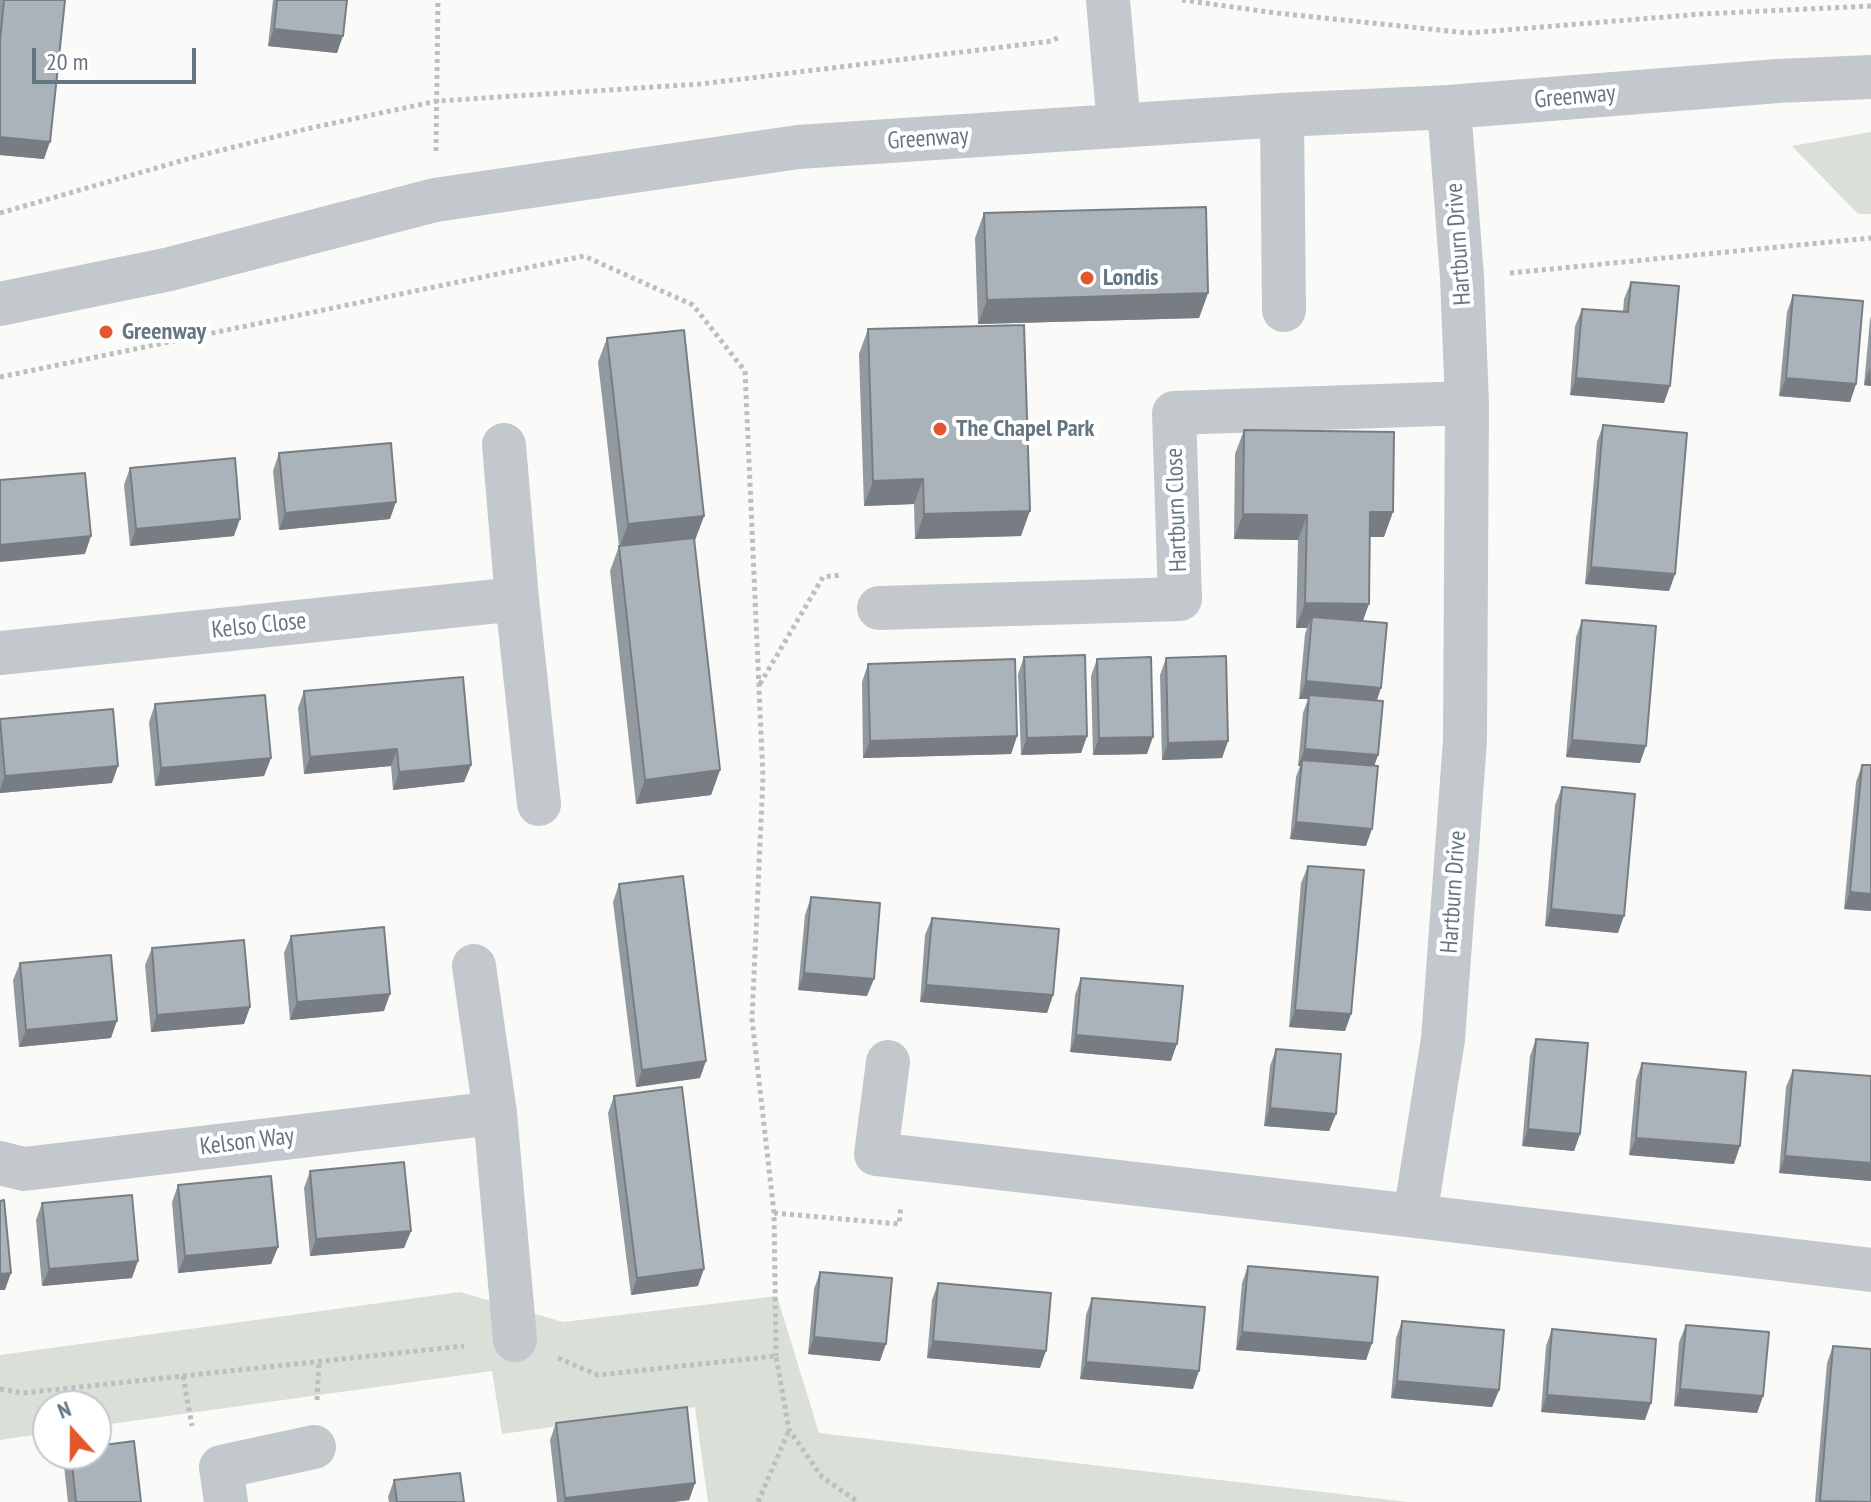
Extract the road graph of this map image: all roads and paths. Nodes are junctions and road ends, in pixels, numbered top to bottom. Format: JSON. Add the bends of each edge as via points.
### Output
{"nodes":[{"id":1,"x":438,"y":0,"type":"edge"},
{"id":2,"x":1182,"y":0,"type":"edge"},
{"id":3,"x":1108,"y":3,"type":"edge"},
{"id":4,"x":1871,"y":6,"type":"edge"},
{"id":5,"x":1871,"y":77,"type":"edge"},
{"id":6,"x":437,"y":101,"type":"junction"},
{"id":7,"x":1449,"y":107,"type":"junction"},
{"id":8,"x":1282,"y":115,"type":"junction"},
{"id":9,"x":1119,"y":126,"type":"junction"},
{"id":10,"x":435,"y":200,"type":"junction"},
{"id":11,"x":0,"y":213,"type":"edge"},
{"id":12,"x":1871,"y":238,"type":"edge"},
{"id":13,"x":1462,"y":277,"type":"junction"},
{"id":14,"x":0,"y":304,"type":"edge"},
{"id":15,"x":1284,"y":310,"type":"dead end"},
{"id":16,"x":0,"y":377,"type":"edge"},
{"id":17,"x":1467,"y":403,"type":"junction"},
{"id":18,"x":504,"y":445,"type":"dead end"},
{"id":19,"x":517,"y":599,"type":"junction"},
{"id":20,"x":879,"y":608,"type":"joint"},
{"id":21,"x":0,"y":653,"type":"edge"},
{"id":22,"x":759,"y":685,"type":"junction"},
{"id":23,"x":539,"y":804,"type":"dead end"},
{"id":24,"x":474,"y":966,"type":"dead end"},
{"id":25,"x":888,"y":1062,"type":"dead end"},
{"id":26,"x":495,"y":1113,"type":"junction"},
{"id":27,"x":908,"y":1157,"type":"junction"},
{"id":28,"x":0,"y":1163,"type":"edge"},
{"id":29,"x":774,"y":1213,"type":"junction"},
{"id":30,"x":1415,"y":1216,"type":"junction"},
{"id":31,"x":1871,"y":1270,"type":"edge"},
{"id":32,"x":515,"y":1340,"type":"junction"},
{"id":33,"x":776,"y":1356,"type":"junction"},
{"id":34,"x":0,"y":1389,"type":"edge"},
{"id":35,"x":789,"y":1430,"type":"junction"},
{"id":36,"x":314,"y":1447,"type":"dead end"},
{"id":37,"x":226,"y":1502,"type":"edge"},
{"id":38,"x":758,"y":1502,"type":"edge"},
{"id":39,"x":858,"y":1502,"type":"edge"}],
"edges":[{"from":1,"to":6,"type":"path"},
{"from":2,"to":4,"type":"path","via":[[1468,33]]},
{"from":3,"to":6,"type":"path","via":[[1052,41],[701,84]]},
{"from":3,"to":9,"type":"street"},
{"from":5,"to":7,"type":"street","name":"Greenway"},
{"from":6,"to":10,"type":"path"},
{"from":6,"to":11,"type":"path","via":[[198,156]]},
{"from":7,"to":8,"type":"street","name":"Greenway"},
{"from":7,"to":13,"type":"street","name":"Hartburn Drive"},
{"from":8,"to":9,"type":"street","name":"Greenway"},
{"from":8,"to":15,"type":"street"},
{"from":9,"to":10,"type":"street","name":"Greenway","via":[[798,147]]},
{"from":10,"to":14,"type":"street","name":"Greenway","via":[[170,269]]},
{"from":12,"to":13,"type":"path"},
{"from":13,"to":17,"type":"street","name":"Hartburn Drive"},
{"from":16,"to":22,"type":"path","via":[[584,256],[693,305],[745,371]]},
{"from":17,"to":20,"type":"street","name":"Hartburn Close","via":[[1174,413],[1180,599]]},
{"from":17,"to":30,"type":"street","name":"Hartburn Drive","via":[[1465,740],[1443,1039]]},
{"from":18,"to":19,"type":"street"},
{"from":19,"to":21,"type":"street","name":"Kelso Close"},
{"from":19,"to":23,"type":"street"},
{"from":20,"to":22,"type":"path","via":[[867,573],[823,577]]},
{"from":22,"to":29,"type":"path","via":[[763,778],[752,1019]]},
{"from":24,"to":26,"type":"street"},
{"from":25,"to":27,"type":"street","via":[[876,1154]]},
{"from":26,"to":28,"type":"street","name":"Kelson Way","via":[[24,1169]]},
{"from":26,"to":32,"type":"street"},
{"from":27,"to":29,"type":"path","via":[[899,1224]]},
{"from":27,"to":30,"type":"street"},
{"from":29,"to":33,"type":"path"},
{"from":30,"to":31,"type":"street"},
{"from":32,"to":33,"type":"path","via":[[598,1375]]},
{"from":32,"to":34,"type":"path","via":[[23,1393]]},
{"from":33,"to":35,"type":"path"},
{"from":35,"to":38,"type":"path"},
{"from":35,"to":39,"type":"path","via":[[822,1477]]},
{"from":36,"to":37,"type":"street","via":[[221,1467]]}]}
